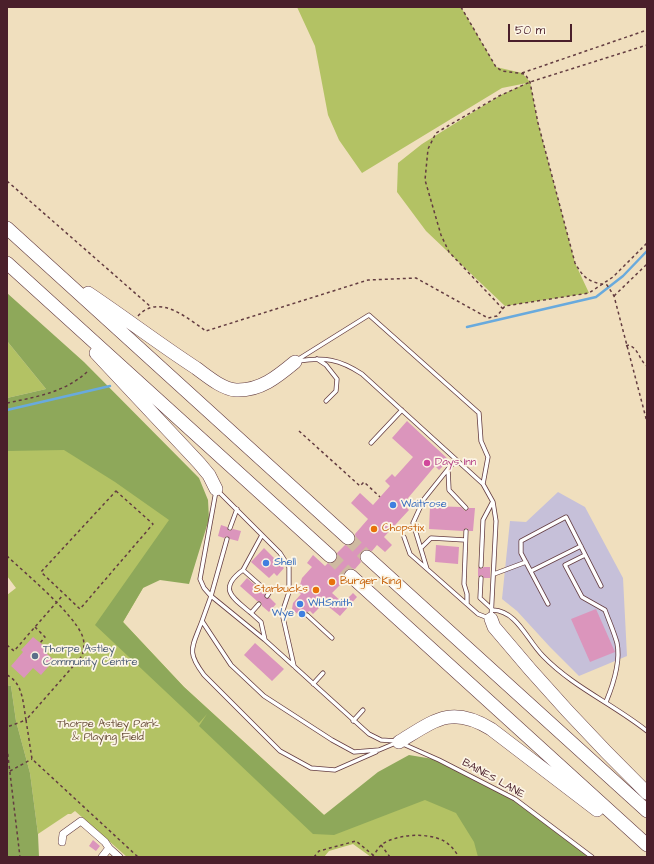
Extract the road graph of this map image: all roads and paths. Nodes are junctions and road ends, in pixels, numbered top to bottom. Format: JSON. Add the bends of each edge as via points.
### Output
{"nodes":[{"id":1,"x":461,"y":7,"type":"edge"},
{"id":2,"x":647,"y":30,"type":"edge"},
{"id":3,"x":647,"y":45,"type":"edge"},
{"id":4,"x":522,"y":73,"type":"junction"},
{"id":5,"x":530,"y":82,"type":"junction"},
{"id":6,"x":7,"y":180,"type":"edge"},
{"id":7,"x":7,"y":228,"type":"edge"},
{"id":8,"x":647,"y":242,"type":"edge"},
{"id":9,"x":7,"y":263,"type":"edge"},
{"id":10,"x":647,"y":264,"type":"edge"},
{"id":11,"x":51,"y":269,"type":"junction"},
{"id":12,"x":603,"y":285,"type":"junction"},
{"id":13,"x":614,"y":296,"type":"junction"},
{"id":14,"x":55,"y":306,"type":"junction"},
{"id":15,"x":151,"y":307,"type":"junction"},
{"id":16,"x":503,"y":309,"type":"junction"},
{"id":17,"x":134,"y":321,"type":"dead end"},
{"id":18,"x":626,"y":346,"type":"junction"},
{"id":19,"x":316,"y":358,"type":"junction"},
{"id":20,"x":295,"y":362,"type":"junction"},
{"id":21,"x":647,"y":366,"type":"edge"},
{"id":22,"x":89,"y":370,"type":"dead end"},
{"id":23,"x":326,"y":401,"type":"dead end"},
{"id":24,"x":7,"y":403,"type":"edge"},
{"id":25,"x":402,"y":410,"type":"junction"},
{"id":26,"x":647,"y":422,"type":"edge"},
{"id":27,"x":299,"y":431,"type":"dead end"},
{"id":28,"x":371,"y":443,"type":"dead end"},
{"id":29,"x":456,"y":460,"type":"junction"},
{"id":30,"x":448,"y":469,"type":"junction"},
{"id":31,"x":483,"y":484,"type":"junction"},
{"id":32,"x":216,"y":489,"type":"junction"},
{"id":33,"x":380,"y":497,"type":"dead end"},
{"id":34,"x":493,"y":502,"type":"junction"},
{"id":35,"x":466,"y":508,"type":"dead end"},
{"id":36,"x":237,"y":509,"type":"junction"},
{"id":37,"x":230,"y":528,"type":"dead end"},
{"id":38,"x":466,"y":531,"type":"dead end"},
{"id":39,"x":262,"y":535,"type":"junction"},
{"id":40,"x":404,"y":537,"type":"dead end"},
{"id":41,"x":348,"y":538,"type":"tunnel mouth"},
{"id":42,"x":227,"y":539,"type":"dead end"},
{"id":43,"x":465,"y":540,"type":"junction"},
{"id":44,"x":581,"y":546,"type":"junction"},
{"id":45,"x":421,"y":548,"type":"junction"},
{"id":46,"x":7,"y":556,"type":"edge"},
{"id":47,"x":330,"y":556,"type":"tunnel mouth"},
{"id":48,"x":586,"y":556,"type":"junction"},
{"id":49,"x":367,"y":557,"type":"tunnel mouth"},
{"id":50,"x":526,"y":562,"type":"junction"},
{"id":51,"x":481,"y":566,"type":"dead end"},
{"id":52,"x":427,"y":569,"type":"junction"},
{"id":53,"x":243,"y":570,"type":"junction"},
{"id":54,"x":531,"y":571,"type":"junction"},
{"id":55,"x":494,"y":574,"type":"junction"},
{"id":56,"x":351,"y":576,"type":"tunnel mouth"},
{"id":57,"x":481,"y":578,"type":"dead end"},
{"id":58,"x":601,"y":586,"type":"dead end"},
{"id":59,"x":63,"y":595,"type":"junction"},
{"id":60,"x":211,"y":596,"type":"junction"},
{"id":61,"x":267,"y":596,"type":"dead end"},
{"id":62,"x":56,"y":603,"type":"junction"},
{"id":63,"x":259,"y":604,"type":"dead end"},
{"id":64,"x":467,"y":604,"type":"junction"},
{"id":65,"x":548,"y":604,"type":"dead end"},
{"id":66,"x":251,"y":613,"type":"junction"},
{"id":67,"x":492,"y":614,"type":"junction"},
{"id":68,"x":306,"y":615,"type":"dead end"},
{"id":69,"x":202,"y":621,"type":"junction"},
{"id":70,"x":34,"y":627,"type":"junction"},
{"id":71,"x":332,"y":638,"type":"dead end"},
{"id":72,"x":265,"y":640,"type":"junction"},
{"id":73,"x":40,"y":642,"type":"dead end"},
{"id":74,"x":7,"y":645,"type":"edge"},
{"id":75,"x":295,"y":667,"type":"junction"},
{"id":76,"x":323,"y":673,"type":"dead end"},
{"id":77,"x":7,"y":675,"type":"edge"},
{"id":78,"x":312,"y":684,"type":"junction"},
{"id":79,"x":606,"y":702,"type":"junction"},
{"id":80,"x":363,"y":710,"type":"dead end"},
{"id":81,"x":26,"y":720,"type":"junction"},
{"id":82,"x":353,"y":721,"type":"junction"},
{"id":83,"x":7,"y":727,"type":"edge"},
{"id":84,"x":647,"y":731,"type":"edge"},
{"id":85,"x":398,"y":742,"type":"junction"},
{"id":86,"x":7,"y":748,"type":"edge"},
{"id":87,"x":379,"y":750,"type":"junction"},
{"id":88,"x":32,"y":759,"type":"junction"},
{"id":89,"x":10,"y":771,"type":"junction"},
{"id":90,"x":647,"y":793,"type":"edge"},
{"id":91,"x":647,"y":811,"type":"edge"},
{"id":92,"x":62,"y":842,"type":"dead end"},
{"id":93,"x":381,"y":845,"type":"junction"},
{"id":94,"x":647,"y":846,"type":"edge"},
{"id":95,"x":109,"y":848,"type":"junction"},
{"id":96,"x":372,"y":856,"type":"edge"},
{"id":97,"x":20,"y":857,"type":"edge"},
{"id":98,"x":102,"y":857,"type":"edge"},
{"id":99,"x":119,"y":857,"type":"edge"},
{"id":100,"x":138,"y":857,"type":"edge"},
{"id":101,"x":314,"y":857,"type":"edge"},
{"id":102,"x":390,"y":857,"type":"edge"},
{"id":103,"x":459,"y":857,"type":"edge"},
{"id":104,"x":592,"y":857,"type":"edge"}],
"edges":[{"from":1,"to":4,"type":"path","via":[[496,67],[502,71]]},
{"from":2,"to":4,"type":"path"},
{"from":3,"to":5,"type":"path"},
{"from":4,"to":5,"type":"path"},
{"from":5,"to":12,"type":"path","via":[[575,263],[589,280]]},
{"from":5,"to":16,"type":"path","via":[[498,96],[436,133],[428,148],[425,180],[441,235],[449,252]]},
{"from":6,"to":15,"type":"path"},
{"from":7,"to":11,"type":"highway"},
{"from":8,"to":12,"type":"path"},
{"from":9,"to":14,"type":"highway"},
{"from":10,"to":13,"type":"path"},
{"from":11,"to":20,"type":"highway","via":[[219,384],[233,390],[261,386]]},
{"from":11,"to":41,"type":"highway"},
{"from":12,"to":13,"type":"path","via":[[607,285]]},
{"from":12,"to":16,"type":"path","via":[[589,293],[505,306]]},
{"from":13,"to":18,"type":"path"},
{"from":14,"to":32,"type":"highway","via":[[210,475]]},
{"from":14,"to":47,"type":"highway"},
{"from":15,"to":16,"type":"path","via":[[170,308],[206,331],[368,280],[416,278],[488,318],[497,316]]},
{"from":15,"to":17,"type":"path","via":[[143,310]]},
{"from":18,"to":21,"type":"path","via":[[635,348]]},
{"from":18,"to":26,"type":"path"},
{"from":19,"to":20,"type":"lane"},
{"from":19,"to":23,"type":"lane","via":[[326,365],[337,379],[336,391]]},
{"from":19,"to":25,"type":"lane","via":[[328,359],[362,374]]},
{"from":20,"to":31,"type":"lane","via":[[369,315],[480,413],[481,441],[488,457]]},
{"from":22,"to":24,"type":"path","via":[[80,380],[48,394]]},
{"from":25,"to":28,"type":"lane"},
{"from":25,"to":29,"type":"lane"},
{"from":27,"to":33,"type":"path","via":[[360,486],[364,482]]},
{"from":29,"to":30,"type":"lane"},
{"from":29,"to":31,"type":"lane"},
{"from":30,"to":35,"type":"lane","via":[[449,490]]},
{"from":30,"to":45,"type":"lane","via":[[424,500],[413,523]]},
{"from":31,"to":34,"type":"lane"},
{"from":32,"to":36,"type":"lane"},
{"from":32,"to":60,"type":"lane","name":"BAINES LANE","via":[[200,579]]},
{"from":34,"to":51,"type":"lane","via":[[483,520]]},
{"from":34,"to":55,"type":"lane","via":[[496,538]]},
{"from":36,"to":37,"type":"lane"},
{"from":36,"to":39,"type":"lane"},
{"from":38,"to":43,"type":"lane"},
{"from":39,"to":53,"type":"lane"},
{"from":39,"to":75,"type":"lane","via":[[280,553],[289,567],[289,592],[282,612]]},
{"from":40,"to":52,"type":"lane","via":[[410,554]]},
{"from":42,"to":60,"type":"lane"},
{"from":43,"to":45,"type":"lane","via":[[431,538]]},
{"from":43,"to":64,"type":"lane","via":[[464,584]]},
{"from":44,"to":48,"type":"lane"},
{"from":44,"to":50,"type":"lane","via":[[566,517],[521,541]]},
{"from":44,"to":54,"type":"lane"},
{"from":45,"to":52,"type":"lane"},
{"from":46,"to":62,"type":"path"},
{"from":48,"to":58,"type":"lane"},
{"from":48,"to":79,"type":"lane","via":[[566,565],[582,597],[606,610],[617,644],[613,684]]},
{"from":49,"to":91,"type":"highway"},
{"from":50,"to":54,"type":"lane"},
{"from":50,"to":55,"type":"lane"},
{"from":52,"to":64,"type":"lane"},
{"from":53,"to":61,"type":"lane","via":[[269,593]]},
{"from":53,"to":66,"type":"lane","via":[[229,583],[228,590],[233,598]]},
{"from":54,"to":65,"type":"lane"},
{"from":55,"to":67,"type":"lane"},
{"from":56,"to":94,"type":"highway"},
{"from":57,"to":67,"type":"lane","via":[[480,598]]},
{"from":59,"to":59,"type":"path","via":[[80,609],[153,524],[116,491],[41,572]]},
{"from":59,"to":62,"type":"path"},
{"from":60,"to":69,"type":"lane"},
{"from":60,"to":72,"type":"lane","name":"BAINES LANE"},
{"from":62,"to":70,"type":"path"},
{"from":62,"to":81,"type":"path","via":[[82,634],[82,656]]},
{"from":63,"to":66,"type":"lane"},
{"from":64,"to":67,"type":"lane","via":[[478,614]]},
{"from":66,"to":72,"type":"lane","via":[[261,622]]},
{"from":67,"to":79,"type":"lane","via":[[502,610],[509,615],[553,666]]},
{"from":67,"to":90,"type":"highway","via":[[494,627],[541,682],[581,727]]},
{"from":68,"to":71,"type":"lane"},
{"from":69,"to":87,"type":"lane","via":[[231,665],[264,696],[354,752]]},
{"from":69,"to":87,"type":"lane","via":[[191,650],[195,663],[280,750],[310,768],[336,770]]},
{"from":70,"to":73,"type":"path","via":[[45,637]]},
{"from":70,"to":74,"type":"path","via":[[14,651]]},
{"from":72,"to":75,"type":"lane","name":"BAINES LANE"},
{"from":75,"to":78,"type":"lane","name":"BAINES LANE"},
{"from":76,"to":78,"type":"lane"},
{"from":77,"to":81,"type":"path","via":[[20,688]]},
{"from":78,"to":82,"type":"lane","name":"BAINES LANE"},
{"from":79,"to":84,"type":"lane"},
{"from":80,"to":82,"type":"lane"},
{"from":81,"to":83,"type":"path"},
{"from":81,"to":88,"type":"path"},
{"from":82,"to":85,"type":"lane","name":"BAINES LANE","via":[[368,734],[381,740]]},
{"from":85,"to":87,"type":"lane"},
{"from":85,"to":94,"type":"highway","via":[[430,723],[444,718],[460,716],[475,719]]},
{"from":85,"to":104,"type":"lane","name":"BAINES LANE","via":[[515,799]]},
{"from":86,"to":89,"type":"path"},
{"from":88,"to":89,"type":"path"},
{"from":88,"to":100,"type":"path"},
{"from":89,"to":97,"type":"path"},
{"from":92,"to":95,"type":"street","via":[[63,834],[81,821]]},
{"from":93,"to":96,"type":"path"},
{"from":93,"to":102,"type":"path"},
{"from":93,"to":103,"type":"path","via":[[392,839],[431,837],[446,842]]},
{"from":95,"to":98,"type":"street"},
{"from":95,"to":99,"type":"street"},
{"from":96,"to":101,"type":"path","via":[[356,841],[319,851]]}]}
